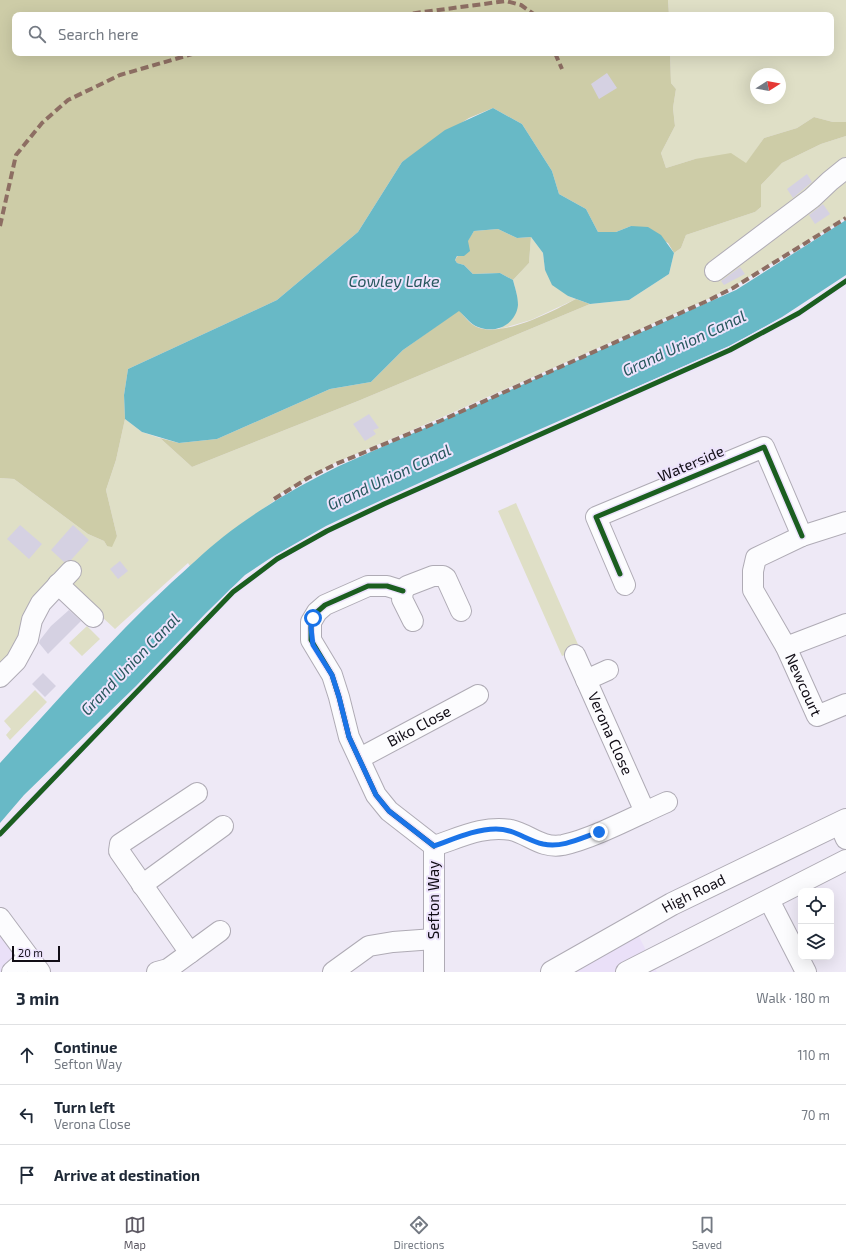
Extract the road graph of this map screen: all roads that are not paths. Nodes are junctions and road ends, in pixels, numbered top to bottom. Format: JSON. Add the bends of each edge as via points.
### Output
{"nodes":[{"id":1,"x":846,"y":168,"type":"edge"},
{"id":2,"x":715,"y":271,"type":"dead end"},
{"id":3,"x":846,"y":522,"type":"edge"},
{"id":4,"x":802,"y":536,"type":"junction"},
{"id":5,"x":622,"y":579,"type":"dead end"},
{"id":6,"x":395,"y":589,"type":"junction"},
{"id":7,"x":460,"y":611,"type":"dead end"},
{"id":8,"x":93,"y":617,"type":"dead end"},
{"id":9,"x":413,"y":621,"type":"dead end"},
{"id":10,"x":846,"y":624,"type":"edge"},
{"id":11,"x":786,"y":647,"type":"junction"},
{"id":12,"x":575,"y":655,"type":"dead end"},
{"id":13,"x":608,"y":670,"type":"dead end"},
{"id":14,"x":0,"y":677,"type":"edge"},
{"id":15,"x":586,"y":680,"type":"junction"},
{"id":16,"x":478,"y":695,"type":"dead end"},
{"id":17,"x":846,"y":704,"type":"edge"},
{"id":18,"x":360,"y":758,"type":"junction"},
{"id":19,"x":197,"y":793,"type":"dead end"},
{"id":20,"x":667,"y":802,"type":"dead end"},
{"id":21,"x":645,"y":812,"type":"junction"},
{"id":22,"x":223,"y":826,"type":"dead end"},
{"id":23,"x":844,"y":827,"type":"edge"},
{"id":24,"x":434,"y":846,"type":"junction"},
{"id":25,"x":846,"y":860,"type":"edge"},
{"id":26,"x":142,"y":885,"type":"junction"},
{"id":27,"x":769,"y":900,"type":"junction"},
{"id":28,"x":0,"y":918,"type":"edge"},
{"id":29,"x":220,"y":932,"type":"dead end"},
{"id":30,"x":434,"y":939,"type":"junction"},
{"id":31,"x":190,"y":953,"type":"junction"},
{"id":32,"x":35,"y":964,"type":"edge"},
{"id":33,"x":639,"y":969,"type":"edge"},
{"id":34,"x":12,"y":972,"type":"edge"},
{"id":35,"x":157,"y":972,"type":"edge"},
{"id":36,"x":333,"y":972,"type":"edge"},
{"id":37,"x":434,"y":972,"type":"edge"},
{"id":38,"x":552,"y":972,"type":"edge"},
{"id":39,"x":806,"y":972,"type":"edge"}],
"edges":[{"from":1,"to":2,"type":"street","via":[[812,198]]},
{"from":3,"to":4,"type":"street","name":"Newcourt"},
{"from":4,"to":5,"type":"street","name":"Waterside","via":[[764,447],[593,518]]},
{"from":4,"to":11,"type":"street","name":"Newcourt","via":[[756,558],[753,571],[753,590]]},
{"from":6,"to":7,"type":"street","via":[[434,576],[443,576]]},
{"from":6,"to":9,"type":"street"},
{"from":6,"to":18,"type":"street","name":"Sefton Way","via":[[368,586],[325,605],[311,622],[313,645],[332,675],[349,737]]},
{"from":8,"to":14,"type":"street","via":[[64,578],[41,603],[32,620],[28,639],[16,661]]},
{"from":10,"to":11,"type":"street","name":"Newcourt"},
{"from":11,"to":17,"type":"street","name":"Newcourt","via":[[817,716]]},
{"from":12,"to":15,"type":"street","name":"Verona Close"},
{"from":13,"to":15,"type":"street"},
{"from":15,"to":21,"type":"street","name":"Verona Close"},
{"from":16,"to":18,"type":"street","name":"Biko Close"},
{"from":18,"to":24,"type":"street","name":"Sefton Way","via":[[376,795],[389,811]]},
{"from":19,"to":26,"type":"street","via":[[120,844],[119,851]]},
{"from":20,"to":21,"type":"street"},
{"from":21,"to":24,"type":"street","via":[[562,845],[542,844],[512,830],[497,829],[482,830]]},
{"from":22,"to":26,"type":"street"},
{"from":23,"to":38,"type":"main road","name":"High Road","via":[[672,904]]},
{"from":24,"to":30,"type":"street","name":"Sefton Way"},
{"from":25,"to":27,"type":"street"},
{"from":26,"to":31,"type":"street"},
{"from":27,"to":33,"type":"street"},
{"from":27,"to":39,"type":"street"},
{"from":28,"to":32,"type":"street"},
{"from":29,"to":31,"type":"street"},
{"from":30,"to":36,"type":"street","via":[[369,946]]},
{"from":30,"to":37,"type":"street","name":"Sefton Way"},
{"from":31,"to":35,"type":"street","via":[[168,969]]},
{"from":32,"to":34,"type":"street"}]}
